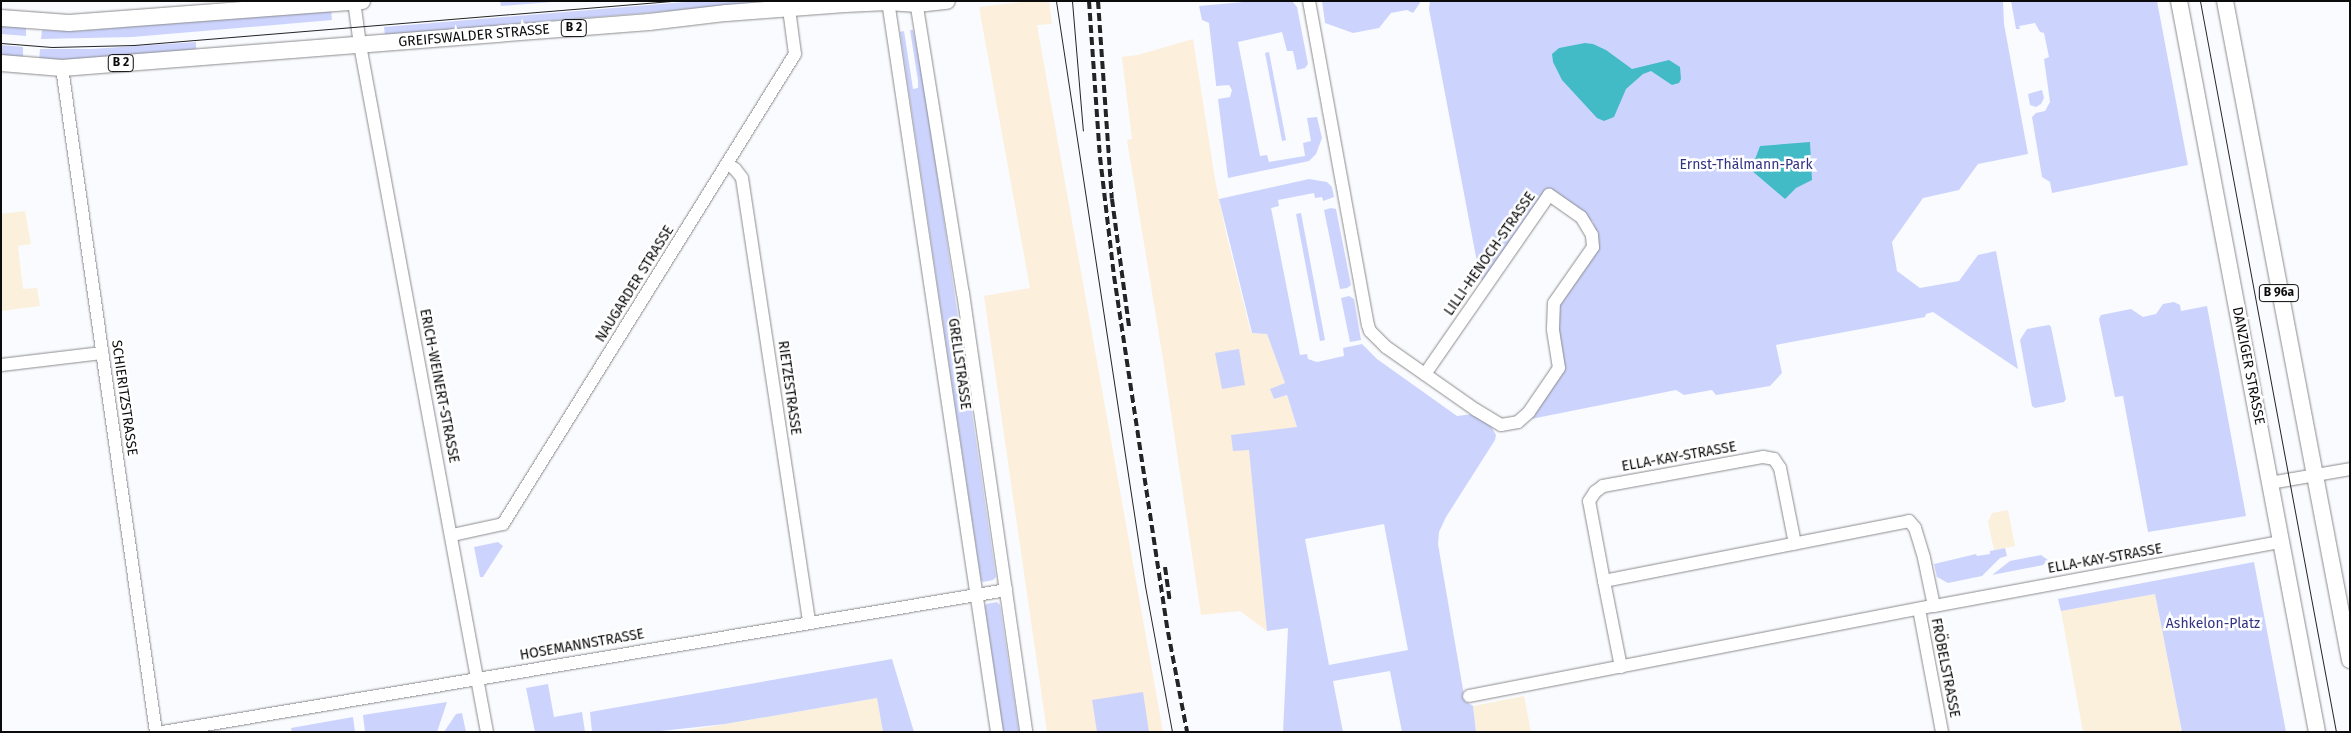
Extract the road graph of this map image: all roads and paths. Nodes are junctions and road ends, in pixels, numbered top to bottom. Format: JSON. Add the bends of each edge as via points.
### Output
{"nodes":[{"id":1,"x":888,"y":1,"type":"edge"},
{"id":2,"x":947,"y":1,"type":"edge"},
{"id":3,"x":1309,"y":1,"type":"edge"},
{"id":4,"x":2179,"y":1,"type":"edge"},
{"id":5,"x":2225,"y":1,"type":"edge"},
{"id":6,"x":357,"y":2,"type":"edge"},
{"id":7,"x":916,"y":3,"type":"edge"},
{"id":8,"x":790,"y":9,"type":"junction"},
{"id":9,"x":1,"y":18,"type":"edge"},
{"id":10,"x":360,"y":45,"type":"junction"},
{"id":11,"x":1,"y":63,"type":"edge"},
{"id":12,"x":62,"y":68,"type":"junction"},
{"id":13,"x":728,"y":164,"type":"junction"},
{"id":14,"x":102,"y":353,"type":"junction"},
{"id":15,"x":1,"y":366,"type":"edge"},
{"id":16,"x":1425,"y":374,"type":"junction"},
{"id":17,"x":2350,"y":469,"type":"edge"},
{"id":18,"x":2314,"y":476,"type":"junction"},
{"id":19,"x":2270,"y":483,"type":"junction"},
{"id":20,"x":452,"y":535,"type":"junction"},
{"id":21,"x":2281,"y":542,"type":"junction"},
{"id":22,"x":1795,"y":544,"type":"junction"},
{"id":23,"x":1604,"y":581,"type":"junction"},
{"id":24,"x":1006,"y":590,"type":"junction"},
{"id":25,"x":978,"y":594,"type":"junction"},
{"id":26,"x":1934,"y":606,"type":"junction"},
{"id":27,"x":1919,"y":609,"type":"junction"},
{"id":28,"x":809,"y":622,"type":"junction"},
{"id":29,"x":2350,"y":660,"type":"edge"},
{"id":30,"x":1621,"y":667,"type":"junction"},
{"id":31,"x":478,"y":677,"type":"junction"},
{"id":32,"x":1469,"y":696,"type":"dead end"},
{"id":33,"x":156,"y":732,"type":"edge"},
{"id":34,"x":163,"y":732,"type":"edge"},
{"id":35,"x":487,"y":732,"type":"edge"},
{"id":36,"x":998,"y":732,"type":"edge"},
{"id":37,"x":1026,"y":732,"type":"edge"},
{"id":38,"x":1942,"y":732,"type":"edge"},
{"id":39,"x":2317,"y":732,"type":"edge"}],
"edges":[{"from":1,"to":7,"type":"main road","name":"GREIFSWALDER STRASSE","number":"B 2"},
{"from":1,"to":8,"type":"main road","name":"GREIFSWALDER STRASSE","number":"B 2"},
{"from":1,"to":25,"type":"street","name":"GRELLSTRASSE"},
{"from":2,"to":7,"type":"main road","name":"GREIFSWALDER STRASSE","number":"B 2"},
{"from":3,"to":16,"type":"street","name":"LILLI-HENOCH-STRASSE","via":[[1368,325],[1386,347]]},
{"from":4,"to":19,"type":"main road","name":"DANZIGER STRASSE"},
{"from":5,"to":18,"type":"main road","number":"B 96a"},
{"from":6,"to":9,"type":"main road","via":[[69,23]]},
{"from":6,"to":10,"type":"street"},
{"from":7,"to":24,"type":"street","name":"GRELLSTRASSE","via":[[963,293]]},
{"from":8,"to":10,"type":"main road","name":"GREIFSWALDER STRASSE","number":"B 2"},
{"from":8,"to":13,"type":"street","name":"NAUGARDER STRASSE","via":[[795,54]]},
{"from":10,"to":12,"type":"main road","name":"GREIFSWALDER STRASSE","number":"B 2"},
{"from":10,"to":20,"type":"street","name":"ERICH-WEINERT-STRASSE"},
{"from":11,"to":12,"type":"main road","name":"GREIFSWALDER STRASSE","number":"B 2"},
{"from":12,"to":14,"type":"street","name":"SCHIERITZSTRASSE"},
{"from":13,"to":20,"type":"street","name":"NAUGARDER STRASSE","via":[[503,524]]},
{"from":13,"to":28,"type":"street","name":"RIETZESTRASSE","via":[[742,178]]},
{"from":14,"to":15,"type":"street"},
{"from":14,"to":33,"type":"street","name":"SCHIERITZSTRASSE"},
{"from":16,"to":16,"type":"street","name":"LILLI-HENOCH-STRASSE","via":[[1501,425],[1518,422],[1529,412],[1559,368],[1553,329],[1554,303],[1593,247],[1592,235],[1582,217],[1549,195]]},
{"from":17,"to":18,"type":"street"},
{"from":18,"to":19,"type":"street"},
{"from":18,"to":29,"type":"main road","number":"B 96a"},
{"from":19,"to":21,"type":"main road","name":"DANZIGER STRASSE"},
{"from":20,"to":31,"type":"street","name":"ERICH-WEINERT-STRASSE"},
{"from":21,"to":26,"type":"street","name":"ELLA-KAY-STRASSE"},
{"from":21,"to":39,"type":"main road","name":"DANZIGER STRASSE"},
{"from":22,"to":23,"type":"street"},
{"from":22,"to":23,"type":"street","name":"ELLA-KAY-STRASSE","via":[[1780,468],[1774,459],[1763,457],[1604,486],[1589,502]]},
{"from":22,"to":26,"type":"street","via":[[1909,521],[1915,528],[1924,558]]},
{"from":23,"to":30,"type":"street","name":"ELLA-KAY-STRASSE"},
{"from":24,"to":25,"type":"street","name":"HOSEMANNSTRASSE"},
{"from":24,"to":37,"type":"street","name":"GRELLSTRASSE"},
{"from":25,"to":28,"type":"street","name":"HOSEMANNSTRASSE"},
{"from":25,"to":36,"type":"street","name":"GRELLSTRASSE"},
{"from":26,"to":27,"type":"street","name":"ELLA-KAY-STRASSE"},
{"from":27,"to":30,"type":"street","name":"ELLA-KAY-STRASSE"},
{"from":27,"to":38,"type":"street","name":"FRÖBELSTRASSE"},
{"from":28,"to":31,"type":"street","name":"HOSEMANNSTRASSE"},
{"from":30,"to":32,"type":"street","name":"ELLA-KAY-STRASSE"},
{"from":31,"to":34,"type":"street","name":"HOSEMANNSTRASSE"},
{"from":31,"to":35,"type":"street","name":"ERICH-WEINERT-STRASSE"}]}
